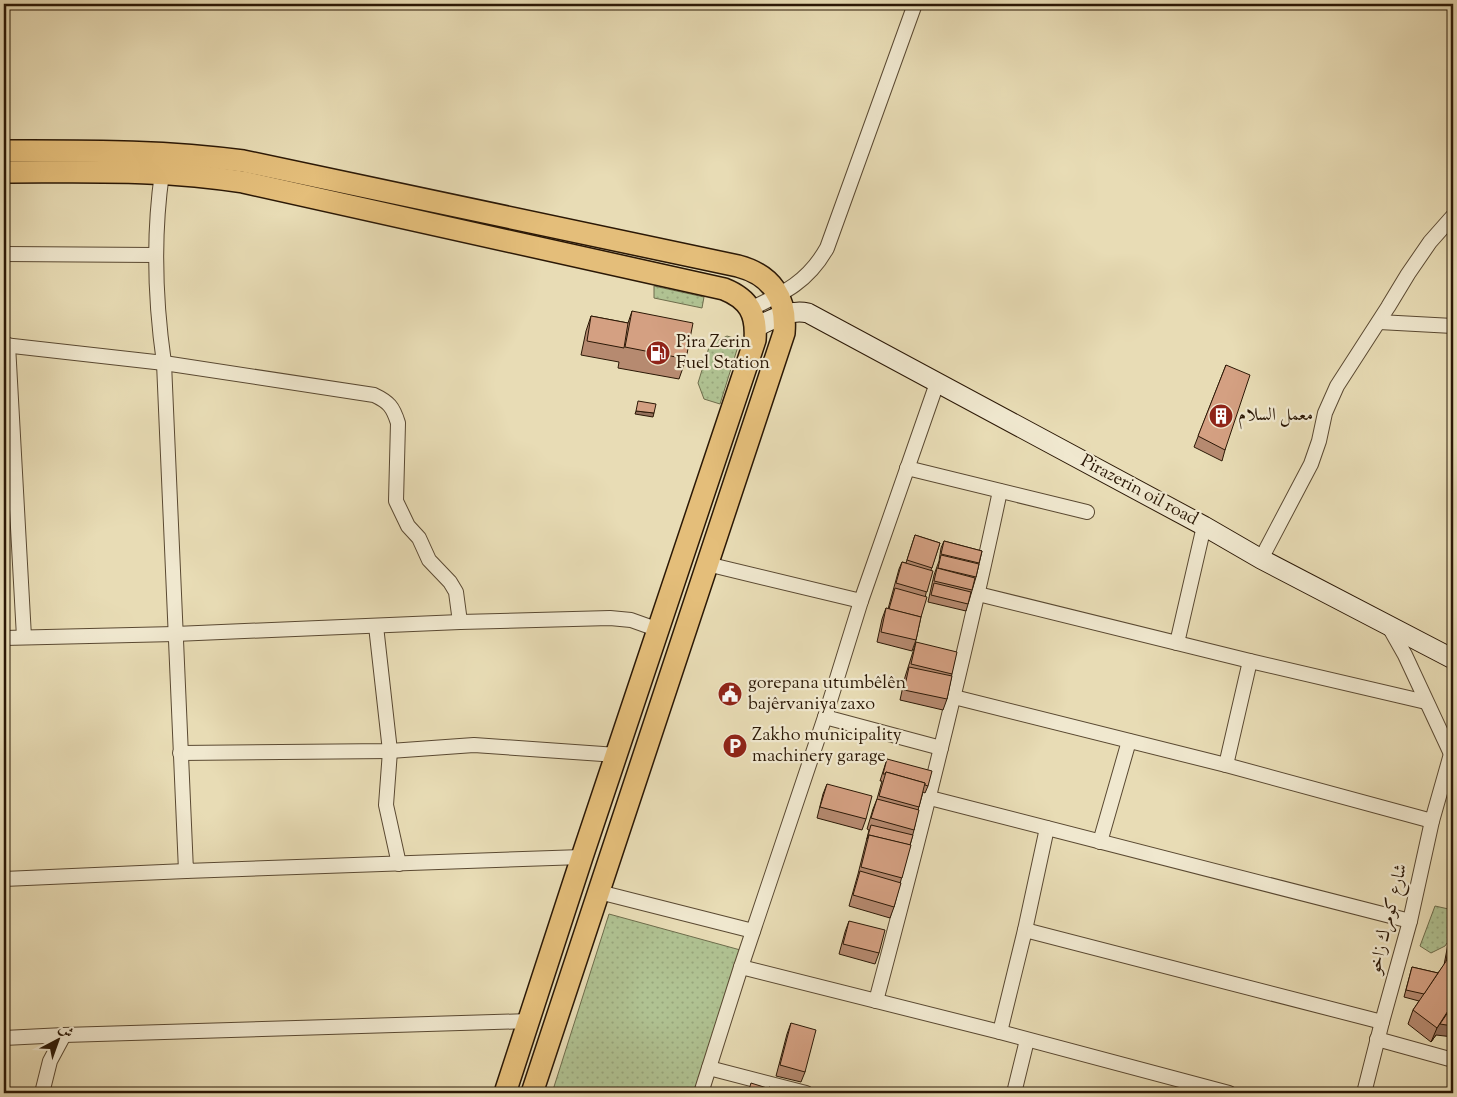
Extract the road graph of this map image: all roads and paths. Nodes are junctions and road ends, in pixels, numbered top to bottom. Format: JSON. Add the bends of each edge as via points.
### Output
{"nodes":[{"id":1,"x":915,"y":4,"type":"edge"},
{"id":2,"x":4,"y":152,"type":"edge"},
{"id":3,"x":4,"y":172,"type":"edge"},
{"id":4,"x":162,"y":173,"type":"junction"},
{"id":5,"x":1453,"y":216,"type":"edge"},
{"id":6,"x":4,"y":254,"type":"edge"},
{"id":7,"x":156,"y":255,"type":"junction"},
{"id":8,"x":781,"y":304,"type":"junction"},
{"id":9,"x":753,"y":318,"type":"junction"},
{"id":10,"x":1379,"y":322,"type":"junction"},
{"id":11,"x":1453,"y":326,"type":"edge"},
{"id":12,"x":6,"y":345,"type":"edge"},
{"id":13,"x":164,"y":363,"type":"junction"},
{"id":14,"x":937,"y":383,"type":"junction"},
{"id":15,"x":907,"y":468,"type":"junction"},
{"id":16,"x":1000,"y":491,"type":"junction"},
{"id":17,"x":1087,"y":512,"type":"dead end"},
{"id":18,"x":1204,"y":526,"type":"junction"},
{"id":19,"x":1261,"y":559,"type":"junction"},
{"id":20,"x":707,"y":564,"type":"junction"},
{"id":21,"x":978,"y":594,"type":"junction"},
{"id":22,"x":861,"y":601,"type":"junction"},
{"id":23,"x":460,"y":622,"type":"junction"},
{"id":24,"x":1386,"y":623,"type":"junction"},
{"id":25,"x":376,"y":626,"type":"junction"},
{"id":26,"x":659,"y":630,"type":"junction"},
{"id":27,"x":175,"y":634,"type":"junction"},
{"id":28,"x":24,"y":637,"type":"junction"},
{"id":29,"x":4,"y":638,"type":"edge"},
{"id":30,"x":1177,"y":643,"type":"junction"},
{"id":31,"x":1453,"y":659,"type":"edge"},
{"id":32,"x":1250,"y":661,"type":"junction"},
{"id":33,"x":954,"y":697,"type":"junction"},
{"id":34,"x":1426,"y":702,"type":"junction"},
{"id":35,"x":825,"y":717,"type":"junction"},
{"id":36,"x":1128,"y":741,"type":"junction"},
{"id":37,"x":941,"y":748,"type":"junction"},
{"id":38,"x":390,"y":751,"type":"junction"},
{"id":39,"x":180,"y":753,"type":"junction"},
{"id":40,"x":617,"y":755,"type":"junction"},
{"id":41,"x":1452,"y":756,"type":"edge"},
{"id":42,"x":1226,"y":765,"type":"junction"},
{"id":43,"x":930,"y":798,"type":"junction"},
{"id":44,"x":1432,"y":820,"type":"junction"},
{"id":45,"x":1047,"y":828,"type":"junction"},
{"id":46,"x":1100,"y":842,"type":"junction"},
{"id":47,"x":582,"y":857,"type":"junction"},
{"id":48,"x":399,"y":864,"type":"junction"},
{"id":49,"x":186,"y":871,"type":"junction"},
{"id":50,"x":4,"y":879,"type":"edge"},
{"id":51,"x":599,"y":892,"type":"junction"},
{"id":52,"x":1410,"y":921,"type":"junction"},
{"id":53,"x":1025,"y":930,"type":"junction"},
{"id":54,"x":753,"y":931,"type":"junction"},
{"id":55,"x":741,"y":967,"type":"junction"},
{"id":56,"x":876,"y":1001,"type":"junction"},
{"id":57,"x":529,"y":1022,"type":"junction"},
{"id":58,"x":1382,"y":1022,"type":"junction"},
{"id":59,"x":1000,"y":1032,"type":"junction"},
{"id":60,"x":64,"y":1034,"type":"junction"},
{"id":61,"x":4,"y":1038,"type":"edge"},
{"id":62,"x":1377,"y":1039,"type":"junction"},
{"id":63,"x":1027,"y":1040,"type":"junction"},
{"id":64,"x":1453,"y":1060,"type":"edge"},
{"id":65,"x":710,"y":1068,"type":"junction"},
{"id":66,"x":42,"y":1093,"type":"edge"},
{"id":67,"x":505,"y":1093,"type":"edge"},
{"id":68,"x":532,"y":1093,"type":"edge"},
{"id":69,"x":701,"y":1093,"type":"edge"},
{"id":70,"x":806,"y":1093,"type":"edge"},
{"id":71,"x":1014,"y":1093,"type":"edge"},
{"id":72,"x":1229,"y":1093,"type":"edge"},
{"id":73,"x":1364,"y":1093,"type":"edge"}],
"edges":[{"from":1,"to":8,"type":"street","via":[[827,248],[819,262]]},
{"from":2,"to":8,"type":"main road","via":[[142,152],[243,160],[738,266],[771,284]]},
{"from":3,"to":4,"type":"main road"},
{"from":4,"to":7,"type":"street"},
{"from":4,"to":9,"type":"main road","via":[[243,182],[724,289],[739,297]]},
{"from":5,"to":10,"type":"street","via":[[1418,258]]},
{"from":6,"to":7,"type":"street"},
{"from":7,"to":13,"type":"street"},
{"from":8,"to":9,"type":"main road","name":"Pirazerin oil road"},
{"from":8,"to":14,"type":"main road","name":"Pirazerin oil road","via":[[796,312],[808,313]]},
{"from":8,"to":20,"type":"main road","via":[[784,333]]},
{"from":9,"to":26,"type":"main road","via":[[755,340]]},
{"from":10,"to":11,"type":"street"},
{"from":10,"to":19,"type":"street","via":[[1330,399],[1311,464]]},
{"from":12,"to":13,"type":"street"},
{"from":12,"to":28,"type":"street"},
{"from":13,"to":23,"type":"street","via":[[374,395],[386,401],[398,423],[396,501],[429,560],[456,592]]},
{"from":13,"to":27,"type":"street"},
{"from":14,"to":15,"type":"street"},
{"from":14,"to":18,"type":"main road","name":"Pirazerin oil road"},
{"from":15,"to":16,"type":"street"},
{"from":15,"to":22,"type":"street"},
{"from":16,"to":17,"type":"street"},
{"from":16,"to":21,"type":"street"},
{"from":18,"to":19,"type":"main road","name":"Pirazerin oil road"},
{"from":18,"to":30,"type":"street"},
{"from":19,"to":24,"type":"main road","name":"Pirazerin oil road"},
{"from":20,"to":22,"type":"street"},
{"from":20,"to":51,"type":"main road"},
{"from":21,"to":30,"type":"street"},
{"from":21,"to":33,"type":"street"},
{"from":22,"to":35,"type":"street"},
{"from":23,"to":25,"type":"street"},
{"from":23,"to":26,"type":"street","via":[[610,618],[631,620]]},
{"from":24,"to":31,"type":"main road","name":"Pirazerin oil road"},
{"from":24,"to":34,"type":"street"},
{"from":25,"to":27,"type":"street"},
{"from":25,"to":38,"type":"street"},
{"from":26,"to":40,"type":"main road"},
{"from":27,"to":28,"type":"street"},
{"from":27,"to":39,"type":"street"},
{"from":28,"to":29,"type":"street"},
{"from":30,"to":32,"type":"street"},
{"from":32,"to":34,"type":"street"},
{"from":32,"to":42,"type":"street"},
{"from":33,"to":36,"type":"street"},
{"from":33,"to":37,"type":"street"},
{"from":34,"to":41,"type":"street"},
{"from":35,"to":37,"type":"street"},
{"from":35,"to":54,"type":"street"},
{"from":36,"to":42,"type":"street"},
{"from":36,"to":46,"type":"street"},
{"from":37,"to":43,"type":"street"},
{"from":38,"to":39,"type":"street"},
{"from":38,"to":40,"type":"street","via":[[474,745]]},
{"from":38,"to":48,"type":"street","via":[[386,805]]},
{"from":39,"to":49,"type":"street"},
{"from":40,"to":47,"type":"main road"},
{"from":41,"to":44,"type":"street","name":"شارع كومرك زاخو"},
{"from":42,"to":44,"type":"street"},
{"from":43,"to":45,"type":"street"},
{"from":43,"to":56,"type":"street"},
{"from":44,"to":52,"type":"street","name":"شارع كومرك زاخو"},
{"from":45,"to":46,"type":"street"},
{"from":45,"to":53,"type":"street"},
{"from":46,"to":52,"type":"street"},
{"from":47,"to":48,"type":"street"},
{"from":47,"to":57,"type":"main road"},
{"from":48,"to":49,"type":"street"},
{"from":49,"to":50,"type":"street"},
{"from":51,"to":54,"type":"street"},
{"from":51,"to":68,"type":"main road"},
{"from":52,"to":58,"type":"street","name":"شارع كومرك زاخو"},
{"from":53,"to":58,"type":"street"},
{"from":53,"to":59,"type":"street"},
{"from":54,"to":55,"type":"street"},
{"from":55,"to":56,"type":"street"},
{"from":55,"to":65,"type":"street"},
{"from":56,"to":59,"type":"street"},
{"from":57,"to":60,"type":"street"},
{"from":57,"to":67,"type":"main road"},
{"from":58,"to":62,"type":"street","name":"شارع كومرك زاخو"},
{"from":59,"to":63,"type":"street"},
{"from":60,"to":61,"type":"street"},
{"from":60,"to":66,"type":"street","via":[[50,1061]]},
{"from":62,"to":64,"type":"street"},
{"from":62,"to":73,"type":"street","name":"شارع كومرك زاخو"},
{"from":63,"to":71,"type":"street"},
{"from":63,"to":72,"type":"street"},
{"from":65,"to":69,"type":"street"},
{"from":65,"to":70,"type":"street"}]}
